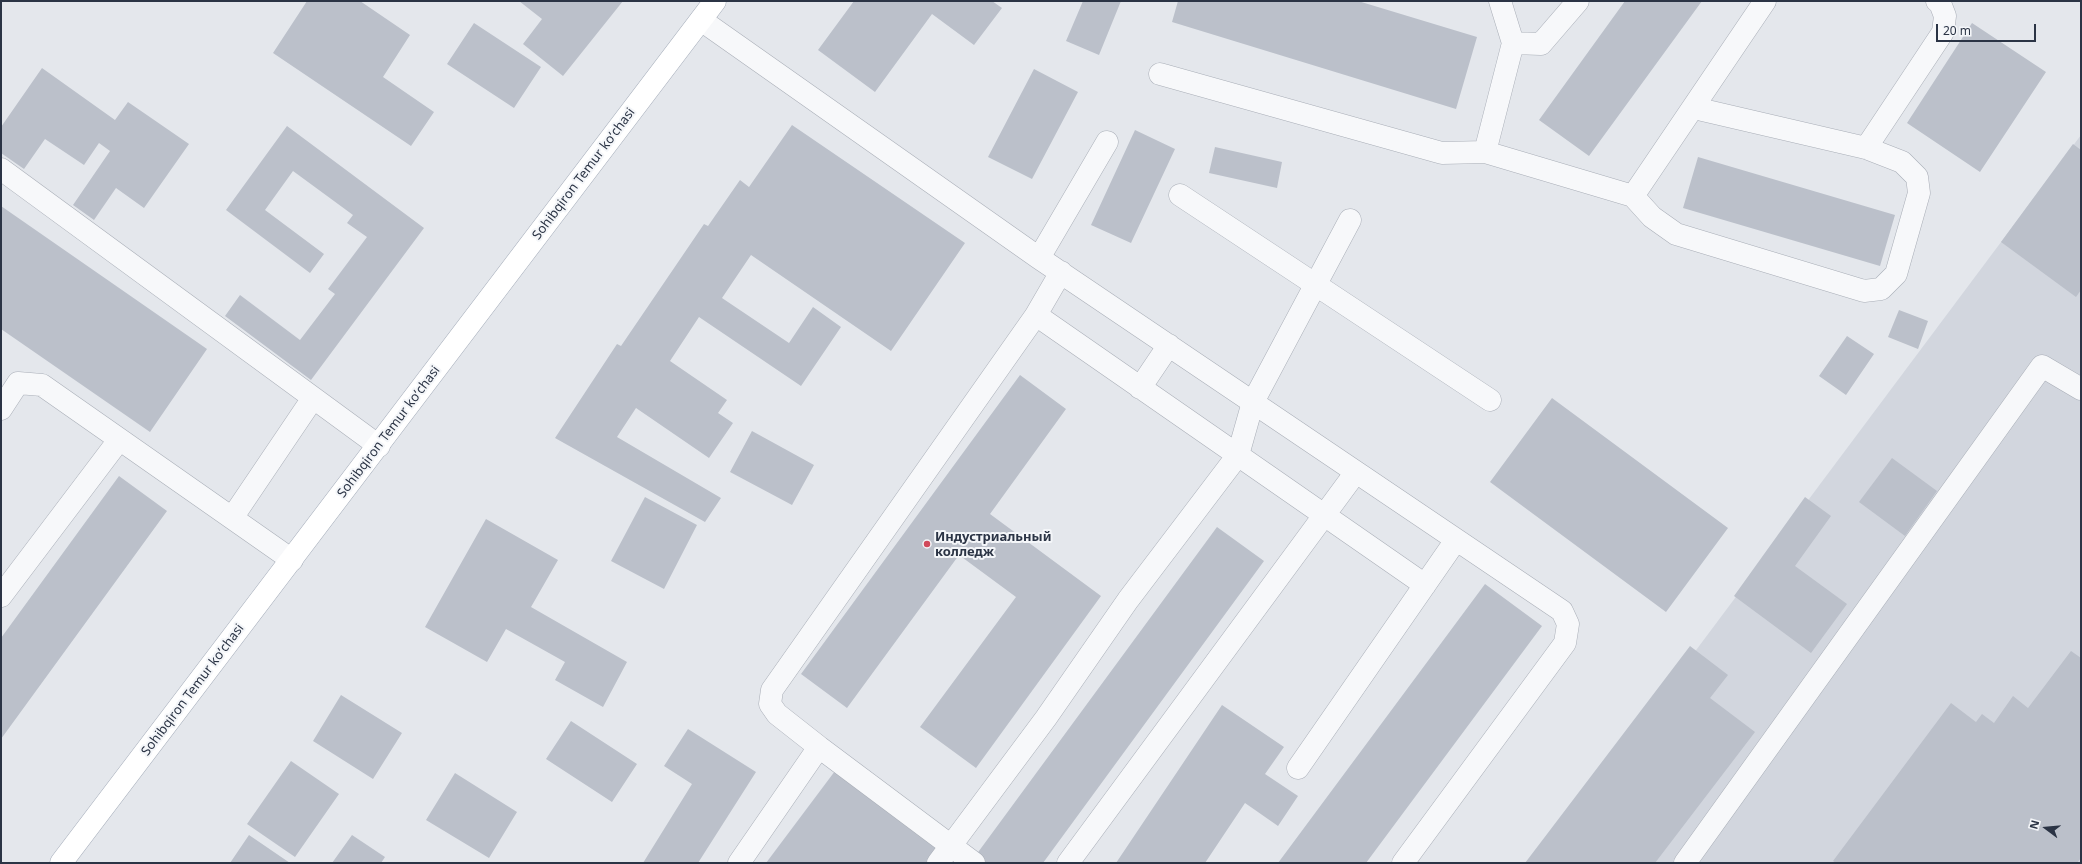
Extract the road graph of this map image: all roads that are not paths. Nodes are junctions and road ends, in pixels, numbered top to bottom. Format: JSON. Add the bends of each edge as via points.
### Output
{"nodes":[{"id":1,"x":715,"y":1,"type":"edge"},
{"id":2,"x":1500,"y":1,"type":"edge"},
{"id":3,"x":1578,"y":1,"type":"edge"},
{"id":4,"x":1765,"y":1,"type":"edge"},
{"id":5,"x":1937,"y":1,"type":"edge"},
{"id":6,"x":701,"y":20,"type":"junction"},
{"id":7,"x":1513,"y":43,"type":"junction"},
{"id":8,"x":1160,"y":74,"type":"dead end"},
{"id":9,"x":1694,"y":108,"type":"junction"},
{"id":10,"x":1107,"y":142,"type":"dead end"},
{"id":11,"x":1866,"y":148,"type":"junction"},
{"id":12,"x":1484,"y":152,"type":"junction"},
{"id":13,"x":1,"y":169,"type":"edge"},
{"id":14,"x":1180,"y":195,"type":"dead end"},
{"id":15,"x":1633,"y":196,"type":"junction"},
{"id":16,"x":1350,"y":220,"type":"dead end"},
{"id":17,"x":1039,"y":258,"type":"junction"},
{"id":18,"x":1061,"y":272,"type":"junction"},
{"id":19,"x":1315,"y":284,"type":"junction"},
{"id":20,"x":1036,"y":315,"type":"junction"},
{"id":21,"x":1169,"y":346,"type":"junction"},
{"id":22,"x":1140,"y":388,"type":"junction"},
{"id":23,"x":2081,"y":389,"type":"edge"},
{"id":24,"x":313,"y":398,"type":"junction"},
{"id":25,"x":1490,"y":400,"type":"dead end"},
{"id":26,"x":1253,"y":402,"type":"junction"},
{"id":27,"x":1,"y":409,"type":"edge"},
{"id":28,"x":119,"y":440,"type":"junction"},
{"id":29,"x":379,"y":446,"type":"junction"},
{"id":30,"x":1238,"y":455,"type":"junction"},
{"id":31,"x":1356,"y":472,"type":"junction"},
{"id":32,"x":1324,"y":516,"type":"junction"},
{"id":33,"x":232,"y":518,"type":"junction"},
{"id":34,"x":1456,"y":540,"type":"junction"},
{"id":35,"x":292,"y":560,"type":"junction"},
{"id":36,"x":1425,"y":585,"type":"junction"},
{"id":37,"x":1,"y":596,"type":"edge"},
{"id":38,"x":819,"y":747,"type":"junction"},
{"id":39,"x":1298,"y":768,"type":"dead end"},
{"id":40,"x":951,"y":846,"type":"junction"},
{"id":41,"x":61,"y":863,"type":"edge"},
{"id":42,"x":739,"y":863,"type":"edge"},
{"id":43,"x":938,"y":863,"type":"edge"},
{"id":44,"x":974,"y":863,"type":"edge"},
{"id":45,"x":1068,"y":863,"type":"edge"},
{"id":46,"x":1403,"y":863,"type":"edge"},
{"id":47,"x":1685,"y":863,"type":"edge"}],
"edges":[{"from":1,"to":6,"type":"main road","name":"Sohibqiron Temur koʻchasi"},
{"from":2,"to":7,"type":"street"},
{"from":3,"to":7,"type":"street","via":[[1542,44]]},
{"from":4,"to":9,"type":"street"},
{"from":5,"to":11,"type":"street","via":[[1945,16],[1943,32]]},
{"from":6,"to":17,"type":"street"},
{"from":6,"to":29,"type":"main road","name":"Sohibqiron Temur koʻchasi"},
{"from":7,"to":12,"type":"street"},
{"from":8,"to":12,"type":"street","via":[[1442,153]]},
{"from":9,"to":11,"type":"street"},
{"from":9,"to":15,"type":"street"},
{"from":10,"to":17,"type":"street"},
{"from":11,"to":15,"type":"street","via":[[1902,162],[1916,176],[1919,193],[1896,274],[1881,289],[1864,291],[1676,234],[1652,218]]},
{"from":12,"to":15,"type":"street"},
{"from":13,"to":24,"type":"street"},
{"from":14,"to":19,"type":"street"},
{"from":16,"to":19,"type":"street"},
{"from":17,"to":18,"type":"street"},
{"from":18,"to":20,"type":"street"},
{"from":18,"to":21,"type":"street"},
{"from":19,"to":25,"type":"street"},
{"from":19,"to":26,"type":"street"},
{"from":20,"to":22,"type":"street"},
{"from":20,"to":38,"type":"street","via":[[772,690],[770,704],[777,714]]},
{"from":21,"to":22,"type":"street"},
{"from":21,"to":26,"type":"street"},
{"from":22,"to":30,"type":"street"},
{"from":23,"to":47,"type":"street","via":[[2042,366]]},
{"from":24,"to":29,"type":"street"},
{"from":24,"to":33,"type":"street"},
{"from":26,"to":30,"type":"street"},
{"from":26,"to":31,"type":"street"},
{"from":27,"to":28,"type":"street","via":[[18,383],[42,385]]},
{"from":28,"to":33,"type":"street"},
{"from":28,"to":37,"type":"street"},
{"from":29,"to":35,"type":"main road","name":"Sohibqiron Temur koʻchasi"},
{"from":30,"to":32,"type":"street"},
{"from":30,"to":40,"type":"street","via":[[1128,600],[1046,718]]},
{"from":31,"to":32,"type":"street"},
{"from":31,"to":34,"type":"street"},
{"from":32,"to":36,"type":"street"},
{"from":32,"to":45,"type":"street"},
{"from":33,"to":35,"type":"street"},
{"from":34,"to":36,"type":"street"},
{"from":34,"to":46,"type":"street","via":[[1562,611],[1568,624],[1565,643]]},
{"from":35,"to":41,"type":"main road","name":"Sohibqiron Temur koʻchasi"},
{"from":36,"to":39,"type":"street"},
{"from":38,"to":40,"type":"street"},
{"from":38,"to":42,"type":"street"},
{"from":40,"to":43,"type":"street"},
{"from":40,"to":44,"type":"street"}]}
